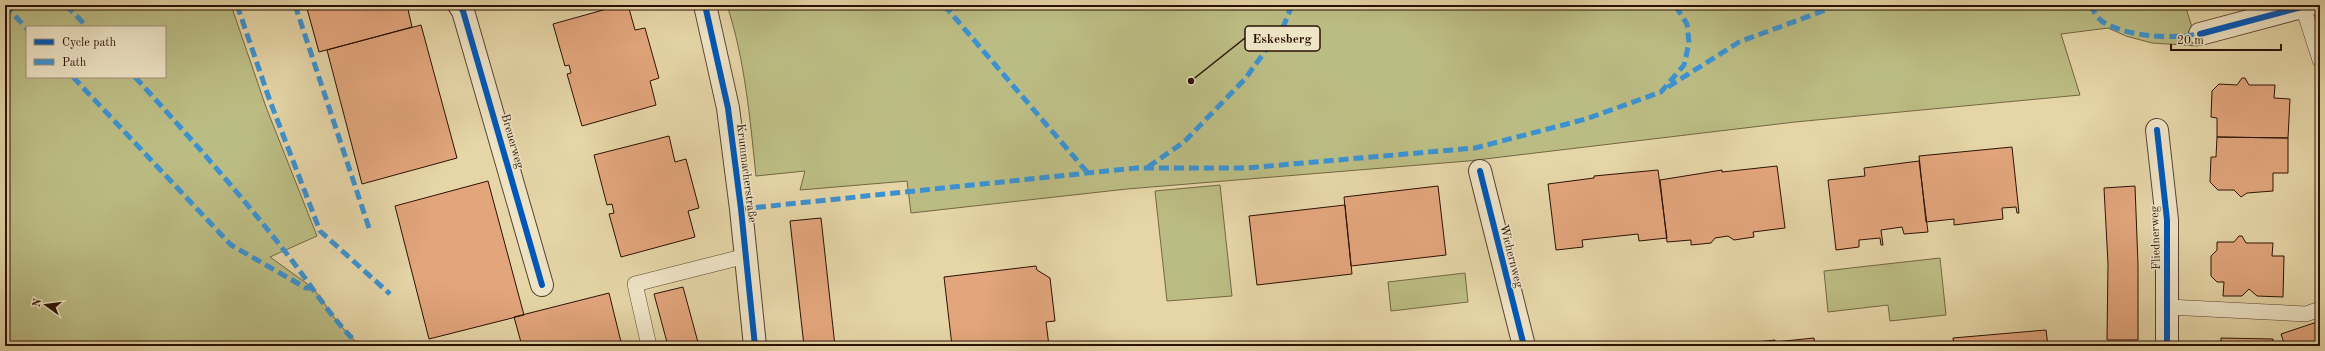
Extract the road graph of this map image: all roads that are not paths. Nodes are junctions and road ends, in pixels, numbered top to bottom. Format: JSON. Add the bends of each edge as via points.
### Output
{"nodes":[{"id":1,"x":459,"y":5,"type":"edge"},
{"id":2,"x":705,"y":5,"type":"edge"},
{"id":3,"x":2306,"y":6,"type":"edge"},
{"id":4,"x":2200,"y":34,"type":"dead end"},
{"id":5,"x":2320,"y":60,"type":"edge"},
{"id":6,"x":2157,"y":130,"type":"dead end"},
{"id":7,"x":1480,"y":171,"type":"dead end"},
{"id":8,"x":746,"y":256,"type":"junction"},
{"id":9,"x":542,"y":285,"type":"dead end"},
{"id":10,"x":2168,"y":307,"type":"junction"},
{"id":11,"x":2320,"y":309,"type":"edge"},
{"id":12,"x":649,"y":346,"type":"edge"},
{"id":13,"x":755,"y":346,"type":"edge"},
{"id":14,"x":1524,"y":346,"type":"edge"},
{"id":15,"x":2166,"y":346,"type":"edge"}],
"edges":[{"from":1,"to":9,"type":"street","name":"Breuerweg","via":[[470,33]]},
{"from":2,"to":8,"type":"street","name":"Krummacherstraße","via":[[728,108]]},
{"from":3,"to":4,"type":"street"},
{"from":3,"to":5,"type":"lane"},
{"from":6,"to":10,"type":"street","name":"Fliednerweg","via":[[2167,220]]},
{"from":7,"to":14,"type":"street","name":"Wichernweg"},
{"from":8,"to":12,"type":"lane","via":[[635,284]]},
{"from":8,"to":13,"type":"street","name":"Krummacherstraße"},
{"from":10,"to":11,"type":"lane","via":[[2306,314]]},
{"from":10,"to":15,"type":"street","name":"Fliednerweg"}]}
